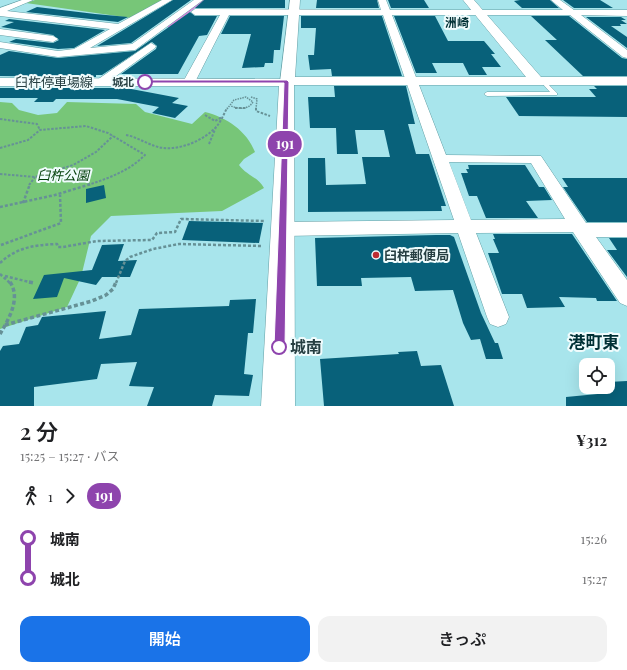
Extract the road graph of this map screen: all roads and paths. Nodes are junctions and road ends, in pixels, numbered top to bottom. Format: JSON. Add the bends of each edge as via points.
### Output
{"nodes":[{"id":1,"x":10,"y":0,"type":"edge"},
{"id":2,"x":168,"y":0,"type":"edge"},
{"id":3,"x":199,"y":0,"type":"edge"},
{"id":4,"x":210,"y":0,"type":"edge"},
{"id":5,"x":382,"y":0,"type":"edge"},
{"id":6,"x":468,"y":0,"type":"edge"},
{"id":7,"x":554,"y":0,"type":"edge"},
{"id":8,"x":27,"y":1,"type":"edge"},
{"id":9,"x":295,"y":6,"type":"edge"},
{"id":10,"x":0,"y":12,"type":"edge"},
{"id":11,"x":195,"y":12,"type":"junction"},
{"id":12,"x":226,"y":12,"type":"junction"},
{"id":13,"x":387,"y":12,"type":"junction"},
{"id":14,"x":479,"y":12,"type":"junction"},
{"id":15,"x":571,"y":12,"type":"junction"},
{"id":16,"x":627,"y":12,"type":"edge"},
{"id":17,"x":119,"y":27,"type":"junction"},
{"id":18,"x":0,"y":32,"type":"edge"},
{"id":19,"x":53,"y":39,"type":"dead end"},
{"id":20,"x":0,"y":45,"type":"edge"},
{"id":21,"x":142,"y":47,"type":"junction"},
{"id":22,"x":74,"y":53,"type":"junction"},
{"id":23,"x":627,"y":54,"type":"edge"},
{"id":24,"x":413,"y":81,"type":"junction"},
{"id":25,"x":540,"y":81,"type":"junction"},
{"id":26,"x":0,"y":82,"type":"edge"},
{"id":27,"x":101,"y":82,"type":"junction"},
{"id":28,"x":189,"y":82,"type":"junction"},
{"id":29,"x":287,"y":82,"type":"junction"},
{"id":30,"x":627,"y":82,"type":"edge"},
{"id":31,"x":488,"y":94,"type":"dead end"},
{"id":32,"x":251,"y":97,"type":"dead end"},
{"id":33,"x":231,"y":106,"type":"dead end"},
{"id":34,"x":205,"y":115,"type":"dead end"},
{"id":35,"x":272,"y":116,"type":"dead end"},
{"id":36,"x":223,"y":117,"type":"junction"},
{"id":37,"x":0,"y":119,"type":"edge"},
{"id":38,"x":216,"y":127,"type":"junction"},
{"id":39,"x":40,"y":130,"type":"junction"},
{"id":40,"x":126,"y":135,"type":"dead end"},
{"id":41,"x":113,"y":136,"type":"junction"},
{"id":42,"x":209,"y":144,"type":"dead end"},
{"id":43,"x":0,"y":148,"type":"edge"},
{"id":44,"x":451,"y":158,"type":"dead end"},
{"id":45,"x":0,"y":174,"type":"edge"},
{"id":46,"x":35,"y":177,"type":"junction"},
{"id":47,"x":60,"y":195,"type":"junction"},
{"id":48,"x":23,"y":203,"type":"junction"},
{"id":49,"x":0,"y":207,"type":"edge"},
{"id":50,"x":465,"y":226,"type":"junction"},
{"id":51,"x":579,"y":228,"type":"junction"},
{"id":52,"x":627,"y":230,"type":"edge"},
{"id":53,"x":273,"y":232,"type":"junction"},
{"id":54,"x":1,"y":245,"type":"dead end"},
{"id":55,"x":0,"y":263,"type":"edge"},
{"id":56,"x":0,"y":274,"type":"edge"},
{"id":57,"x":5,"y":276,"type":"junction"},
{"id":58,"x":34,"y":283,"type":"dead end"},
{"id":59,"x":627,"y":296,"type":"edge"},
{"id":60,"x":498,"y":316,"type":"dead end"},
{"id":61,"x":5,"y":324,"type":"junction"},
{"id":62,"x":0,"y":334,"type":"edge"},
{"id":63,"x":278,"y":406,"type":"edge"}],
"edges":[{"from":1,"to":8,"type":"street"},
{"from":2,"to":17,"type":"street"},
{"from":3,"to":21,"type":"street"},
{"from":4,"to":11,"type":"street"},
{"from":5,"to":13,"type":"street"},
{"from":6,"to":14,"type":"street"},
{"from":7,"to":15,"type":"street"},
{"from":8,"to":10,"type":"street"},
{"from":9,"to":12,"type":"street"},
{"from":9,"to":13,"type":"street"},
{"from":9,"to":29,"type":"street"},
{"from":10,"to":17,"type":"street"},
{"from":11,"to":12,"type":"street"},
{"from":11,"to":21,"type":"street"},
{"from":12,"to":28,"type":"street"},
{"from":13,"to":14,"type":"street"},
{"from":13,"to":24,"type":"street"},
{"from":14,"to":15,"type":"street"},
{"from":14,"to":25,"type":"street"},
{"from":15,"to":16,"type":"street"},
{"from":15,"to":23,"type":"street"},
{"from":17,"to":22,"type":"street"},
{"from":18,"to":19,"type":"street"},
{"from":20,"to":22,"type":"street","via":[[58,54]]},
{"from":21,"to":22,"type":"street"},
{"from":21,"to":27,"type":"street"},
{"from":24,"to":25,"type":"street","name":"臼杵停車場線"},
{"from":24,"to":29,"type":"street","name":"臼杵停車場線"},
{"from":24,"to":50,"type":"street"},
{"from":25,"to":30,"type":"street","name":"臼杵停車場線"},
{"from":25,"to":31,"type":"lane","via":[[555,94]]},
{"from":26,"to":27,"type":"street","name":"臼杵停車場線"},
{"from":27,"to":28,"type":"street","name":"臼杵停車場線"},
{"from":28,"to":29,"type":"street","name":"臼杵停車場線"},
{"from":29,"to":53,"type":"street"},
{"from":32,"to":35,"type":"path","via":[[257,99],[256,111]]},
{"from":33,"to":36,"type":"path","via":[[247,108],[254,102],[246,97],[234,100]]},
{"from":34,"to":36,"type":"path","via":[[215,121]]},
{"from":36,"to":38,"type":"path"},
{"from":37,"to":39,"type":"path","via":[[37,124]]},
{"from":38,"to":40,"type":"path","via":[[184,146],[172,148],[159,147]]},
{"from":38,"to":42,"type":"path"},
{"from":39,"to":41,"type":"path","via":[[90,126]]},
{"from":39,"to":43,"type":"path","via":[[28,140]]},
{"from":41,"to":46,"type":"path","via":[[89,158]]},
{"from":41,"to":47,"type":"path","via":[[145,155],[142,161],[123,172]]},
{"from":44,"to":51,"type":"street","via":[[536,159]]},
{"from":45,"to":46,"type":"path"},
{"from":46,"to":48,"type":"path","via":[[28,187]]},
{"from":47,"to":48,"type":"path"},
{"from":47,"to":54,"type":"path","via":[[61,223]]},
{"from":48,"to":49,"type":"path"},
{"from":50,"to":51,"type":"street"},
{"from":50,"to":53,"type":"street"},
{"from":50,"to":60,"type":"street"},
{"from":51,"to":52,"type":"street"},
{"from":51,"to":59,"type":"street"},
{"from":53,"to":55,"type":"path","via":[[181,219],[175,232],[157,233],[152,240],[95,241],[72,247],[58,247],[57,244],[32,245],[16,250]]},
{"from":53,"to":61,"type":"path","via":[[153,248],[125,261],[117,282],[106,295]]},
{"from":53,"to":63,"type":"street"},
{"from":56,"to":57,"type":"path"},
{"from":57,"to":58,"type":"path"},
{"from":57,"to":61,"type":"path","via":[[15,292],[16,299]]},
{"from":61,"to":62,"type":"path"}]}
